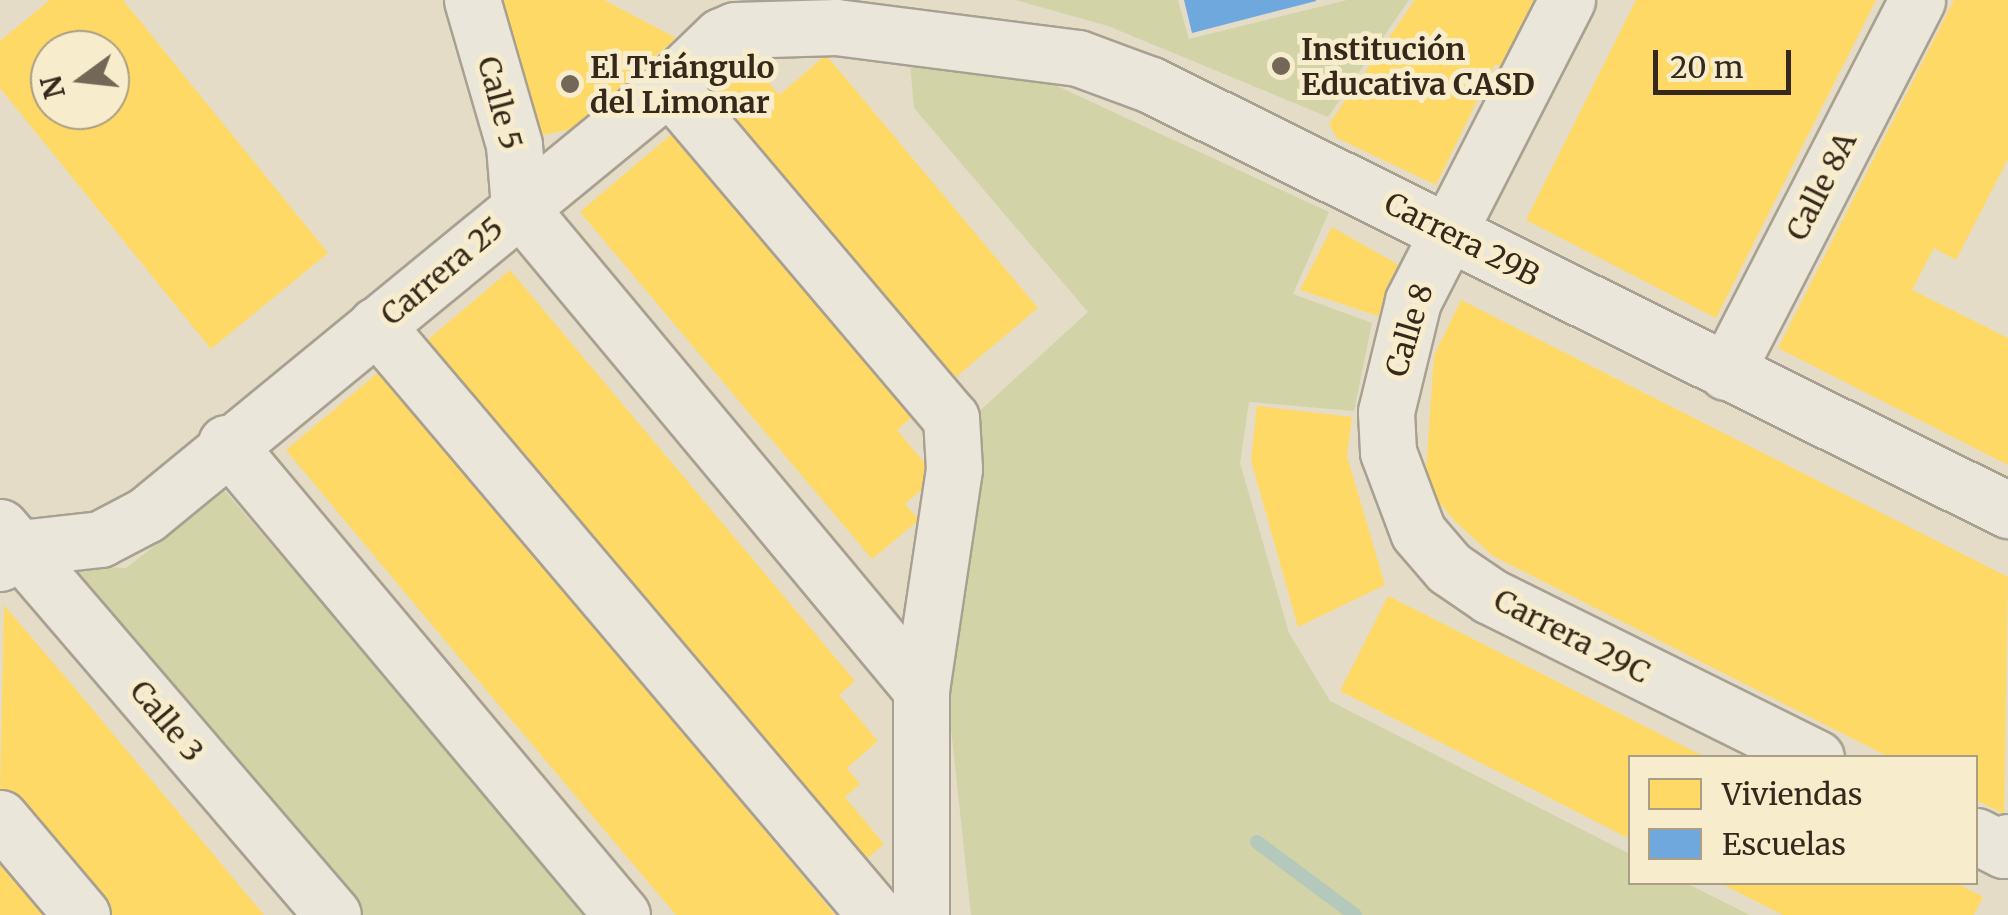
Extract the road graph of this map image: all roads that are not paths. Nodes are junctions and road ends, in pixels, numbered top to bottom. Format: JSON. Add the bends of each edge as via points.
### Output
{"nodes":[{"id":1,"x":472,"y":0,"type":"edge"},
{"id":2,"x":1567,"y":0,"type":"edge"},
{"id":3,"x":1916,"y":0,"type":"edge"},
{"id":4,"x":894,"y":16,"type":"edge"},
{"id":5,"x":670,"y":86,"type":"junction"},
{"id":6,"x":519,"y":207,"type":"junction"},
{"id":7,"x":1446,"y":231,"type":"junction"},
{"id":8,"x":376,"y":325,"type":"junction"},
{"id":9,"x":1726,"y":372,"type":"junction"},
{"id":10,"x":226,"y":443,"type":"junction"},
{"id":11,"x":1388,"y":452,"type":"joint"},
{"id":12,"x":2008,"y":510,"type":"edge"},
{"id":13,"x":7,"y":546,"type":"edge"},
{"id":14,"x":921,"y":689,"type":"junction"},
{"id":15,"x":1810,"y":755,"type":"edge"},
{"id":16,"x":0,"y":818,"type":"edge"},
{"id":17,"x":82,"y":915,"type":"edge"},
{"id":18,"x":332,"y":915,"type":"edge"},
{"id":19,"x":622,"y":915,"type":"edge"},
{"id":20,"x":876,"y":915,"type":"edge"},
{"id":21,"x":921,"y":915,"type":"edge"}],
"edges":[{"from":1,"to":6,"type":"street","name":"Calle 5","via":[[514,146]]},
{"from":2,"to":7,"type":"street","name":"Calle 8"},
{"from":3,"to":9,"type":"street","name":"Calle 8A"},
{"from":4,"to":5,"type":"street","name":"Carrera 25","via":[[735,30]]},
{"from":4,"to":7,"type":"street","name":"Carrera 29B","via":[[1096,64],[1151,85]]},
{"from":5,"to":6,"type":"street","name":"Carrera 25"},
{"from":5,"to":14,"type":"street","via":[[951,418],[954,469]]},
{"from":6,"to":8,"type":"street","name":"Carrera 25"},
{"from":6,"to":14,"type":"street"},
{"from":7,"to":9,"type":"street","name":"Carrera 29B"},
{"from":7,"to":11,"type":"street","name":"Calle 8","via":[[1396,362],[1386,412]]},
{"from":8,"to":10,"type":"street","name":"Carrera 25"},
{"from":8,"to":20,"type":"street"},
{"from":9,"to":12,"type":"street","name":"Carrera 29B"},
{"from":10,"to":13,"type":"street","name":"Carrera 25","via":[[146,515],[100,539]]},
{"from":10,"to":19,"type":"street"},
{"from":11,"to":15,"type":"street","name":"Carrera 29C","via":[[1418,532],[1449,568],[1490,596]]},
{"from":13,"to":18,"type":"street","name":"Calle 3"},
{"from":14,"to":21,"type":"street"},
{"from":16,"to":17,"type":"street"}]}
